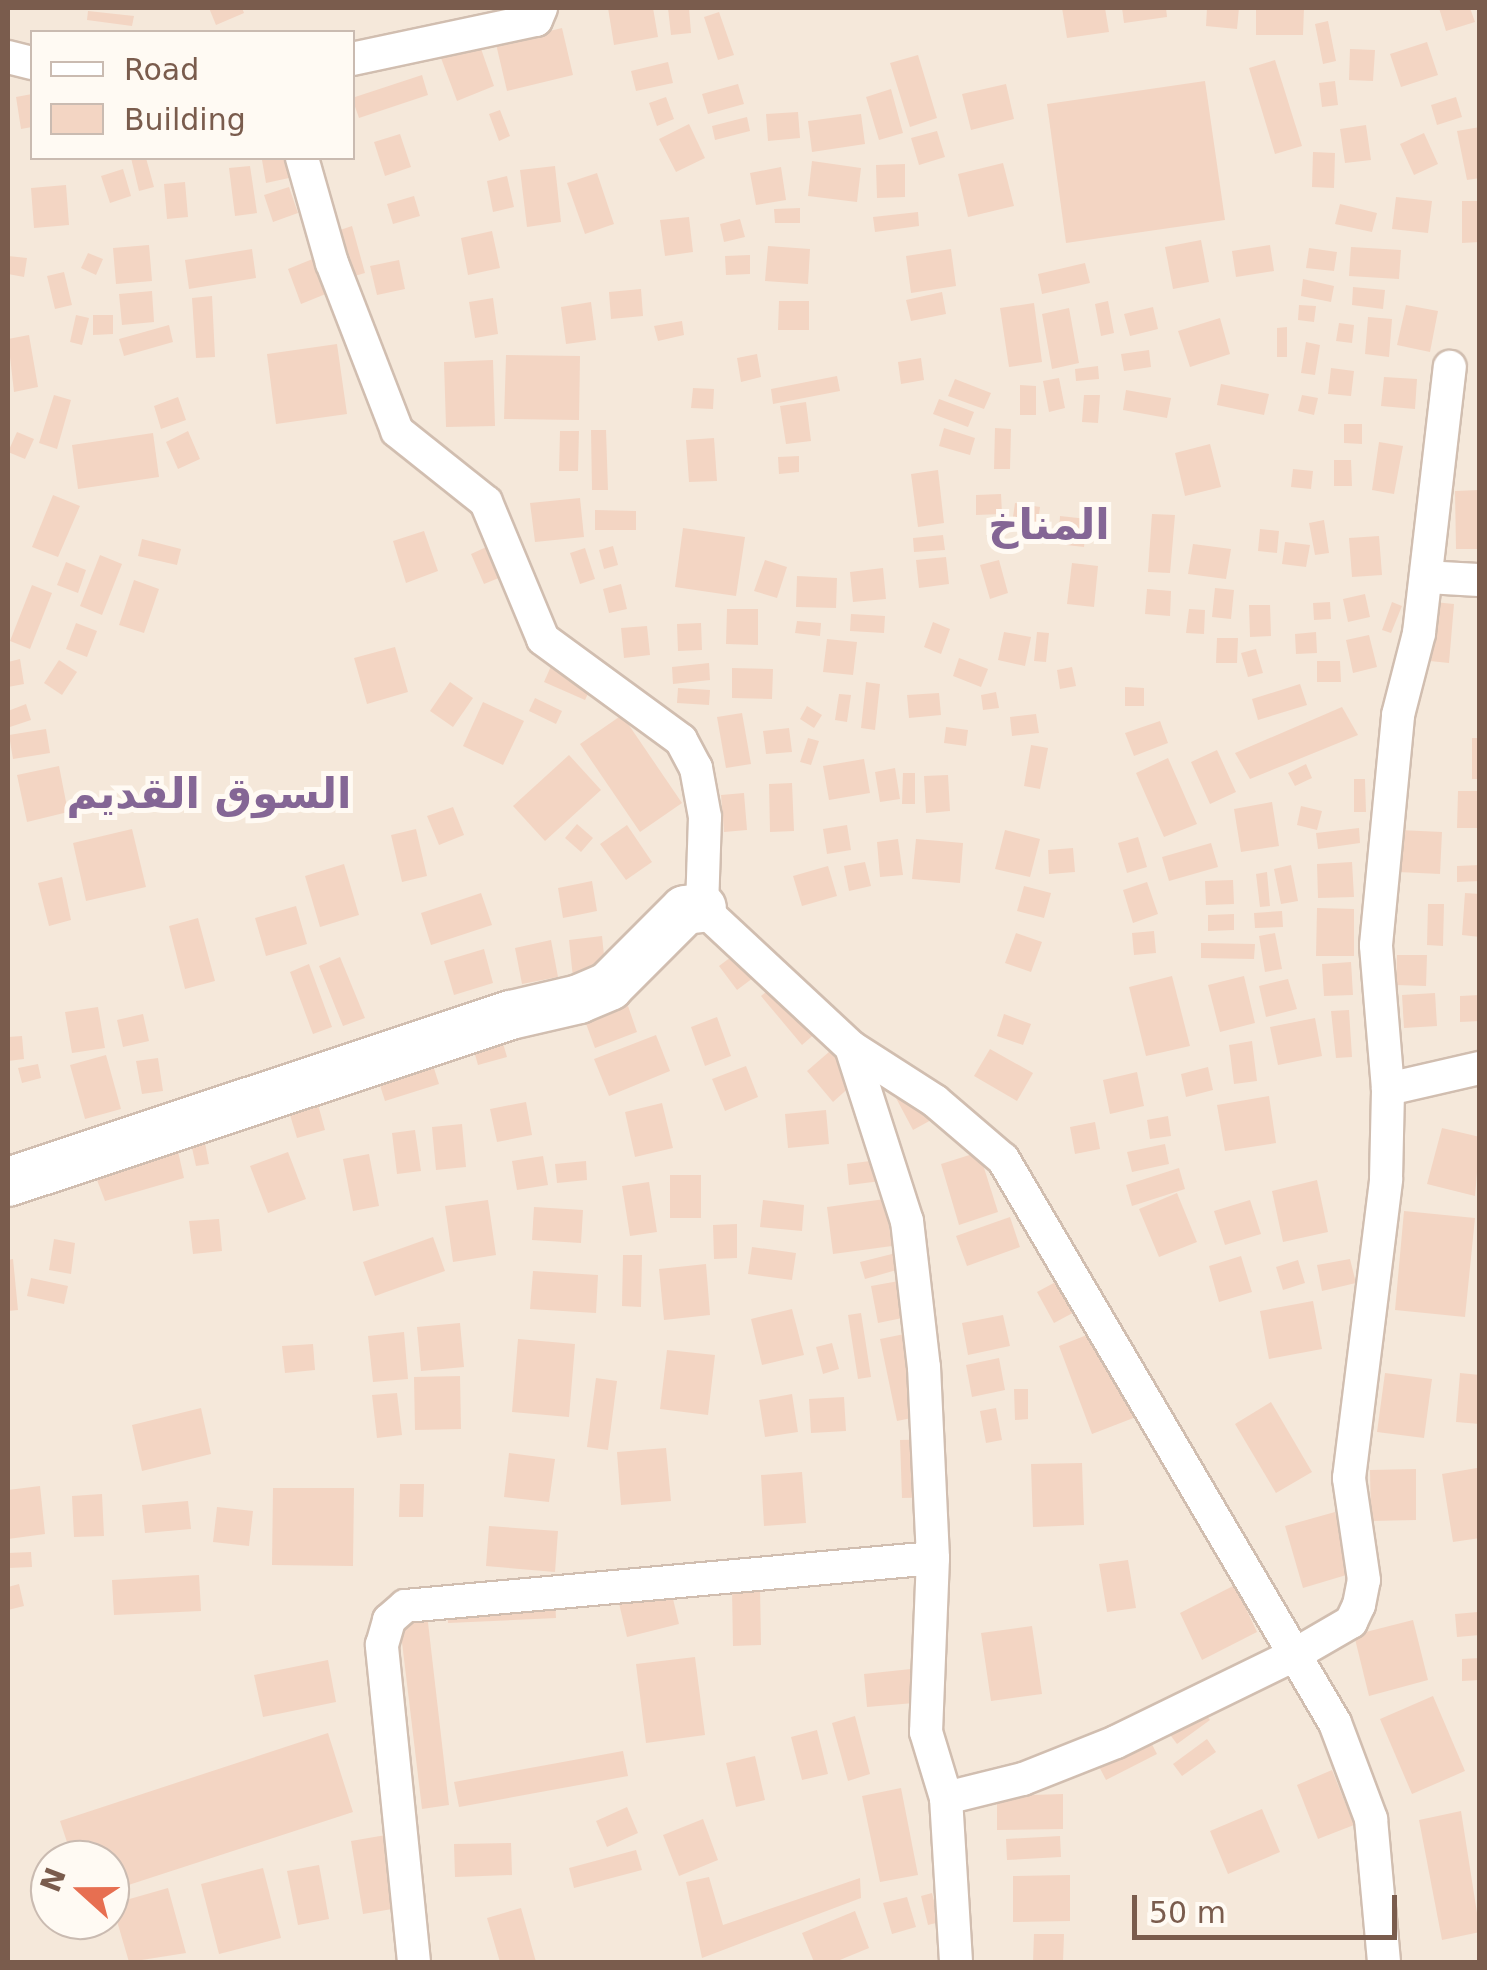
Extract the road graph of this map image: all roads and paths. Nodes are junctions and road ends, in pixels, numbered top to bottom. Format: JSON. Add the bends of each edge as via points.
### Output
{"nodes":[{"id":1,"x":541,"y":8,"type":"edge"},
{"id":2,"x":355,"y":58,"type":"edge"},
{"id":3,"x":303,"y":160,"type":"edge"},
{"id":4,"x":1450,"y":367,"type":"dead end"},
{"id":5,"x":1426,"y":576,"type":"junction"},
{"id":6,"x":1480,"y":580,"type":"edge"},
{"id":7,"x":702,"y":908,"type":"junction"},
{"id":8,"x":851,"y":1047,"type":"junction"},
{"id":9,"x":1480,"y":1068,"type":"edge"},
{"id":10,"x":1388,"y":1089,"type":"junction"},
{"id":11,"x":8,"y":1182,"type":"edge"},
{"id":12,"x":933,"y":1558,"type":"junction"},
{"id":13,"x":1294,"y":1655,"type":"junction"},
{"id":14,"x":946,"y":1798,"type":"junction"},
{"id":15,"x":414,"y":1962,"type":"edge"},
{"id":16,"x":956,"y":1962,"type":"edge"},
{"id":17,"x":1384,"y":1962,"type":"edge"}],
"edges":[{"from":1,"to":2,"type":"street","via":[[536,20]]},
{"from":3,"to":7,"type":"street","via":[[332,263],[397,431],[486,502],[543,639],[681,740],[696,768],[705,817]]},
{"from":4,"to":5,"type":"street"},
{"from":5,"to":6,"type":"street"},
{"from":5,"to":10,"type":"street","via":[[1398,715],[1378,927]]},
{"from":7,"to":8,"type":"street"},
{"from":7,"to":11,"type":"street","via":[[685,910],[609,986],[579,999],[511,1015]]},
{"from":8,"to":12,"type":"street","via":[[907,1222],[924,1367]]},
{"from":8,"to":13,"type":"street","via":[[934,1102],[1002,1159]]},
{"from":9,"to":10,"type":"street"},
{"from":10,"to":13,"type":"street","via":[[1386,1179],[1349,1478],[1364,1580],[1351,1622]]},
{"from":12,"to":14,"type":"street","via":[[926,1732]]},
{"from":12,"to":15,"type":"street","via":[[405,1606],[389,1620],[382,1645]]},
{"from":13,"to":14,"type":"street","via":[[1116,1742],[1023,1779]]},
{"from":13,"to":17,"type":"street","via":[[1335,1723],[1371,1819]]},
{"from":14,"to":16,"type":"street"}]}
